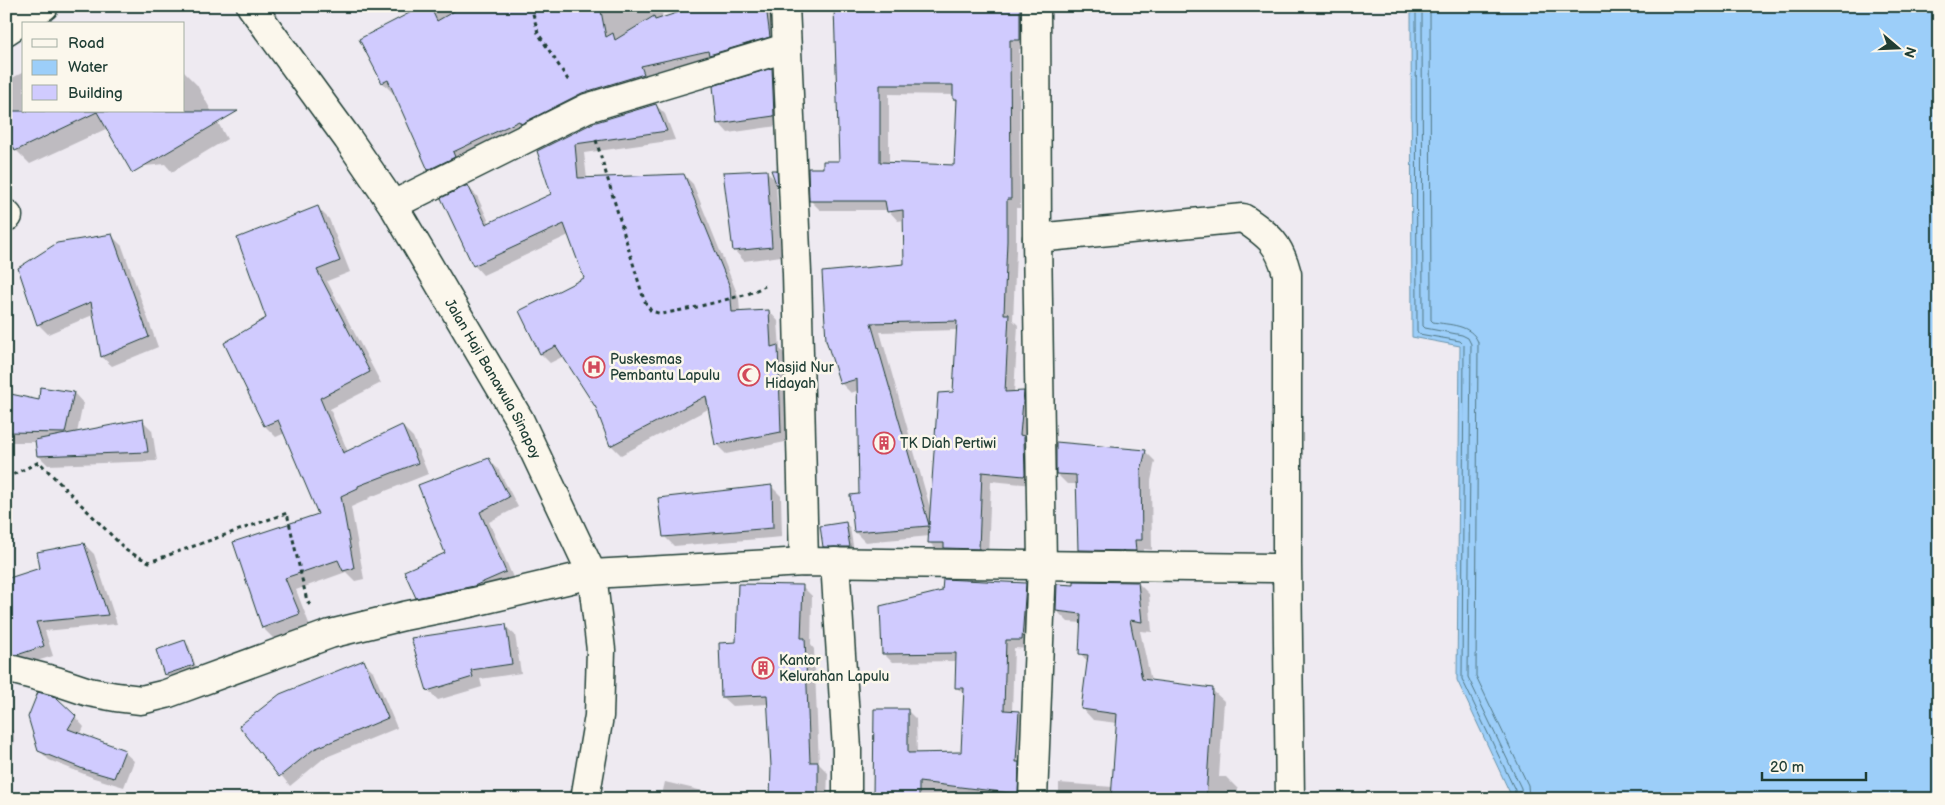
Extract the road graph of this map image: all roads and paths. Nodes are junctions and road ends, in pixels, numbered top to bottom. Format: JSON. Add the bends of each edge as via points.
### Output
{"nodes":[{"id":1,"x":44,"y":6,"type":"edge"},
{"id":2,"x":251,"y":6,"type":"edge"},
{"id":3,"x":530,"y":6,"type":"edge"},
{"id":4,"x":785,"y":6,"type":"edge"},
{"id":5,"x":1036,"y":6,"type":"edge"},
{"id":6,"x":6,"y":31,"type":"edge"},
{"id":7,"x":786,"y":48,"type":"junction"},
{"id":8,"x":587,"y":108,"type":"junction"},
{"id":9,"x":393,"y":205,"type":"junction"},
{"id":10,"x":1037,"y":238,"type":"junction"},
{"id":11,"x":797,"y":273,"type":"junction"},
{"id":12,"x":6,"y":478,"type":"edge"},
{"id":13,"x":804,"y":562,"type":"junction"},
{"id":14,"x":835,"y":562,"type":"junction"},
{"id":15,"x":1042,"y":564,"type":"junction"},
{"id":16,"x":1273,"y":568,"type":"dead end"},
{"id":17,"x":592,"y":574,"type":"junction"},
{"id":18,"x":330,"y":634,"type":"junction"},
{"id":19,"x":6,"y":668,"type":"edge"},
{"id":20,"x":585,"y":799,"type":"edge"},
{"id":21,"x":847,"y":799,"type":"edge"},
{"id":22,"x":1033,"y":799,"type":"edge"},
{"id":23,"x":1290,"y":799,"type":"edge"}],
"edges":[{"from":1,"to":6,"type":"main road"},
{"from":2,"to":9,"type":"main road","name":"Jalan Haji Banawula Sinapoy"},
{"from":3,"to":8,"type":"path","via":[[538,33]]},
{"from":4,"to":7,"type":"main road"},
{"from":5,"to":10,"type":"main road"},
{"from":7,"to":8,"type":"main road"},
{"from":7,"to":11,"type":"main road"},
{"from":8,"to":9,"type":"main road"},
{"from":8,"to":11,"type":"path","via":[[644,300],[651,311],[662,314],[748,294]]},
{"from":9,"to":17,"type":"main road","name":"Jalan Haji Banawula Sinapoy","via":[[519,419]]},
{"from":10,"to":15,"type":"main road"},
{"from":10,"to":23,"type":"main road","via":[[1242,218],[1269,236],[1283,260],[1287,274]]},
{"from":11,"to":13,"type":"main road"},
{"from":12,"to":18,"type":"path","via":[[39,462],[127,551],[149,562],[287,513],[307,601]]},
{"from":13,"to":14,"type":"main road"},
{"from":13,"to":17,"type":"main road"},
{"from":14,"to":15,"type":"main road"},
{"from":14,"to":21,"type":"main road","via":[[847,749]]},
{"from":15,"to":16,"type":"main road"},
{"from":15,"to":22,"type":"main road"},
{"from":17,"to":18,"type":"main road"},
{"from":17,"to":20,"type":"main road","name":"Jalan Haji Banawula Sinapoy","via":[[601,650],[599,716]]},
{"from":18,"to":19,"type":"main road","via":[[166,694],[141,700],[90,692]]}]}
